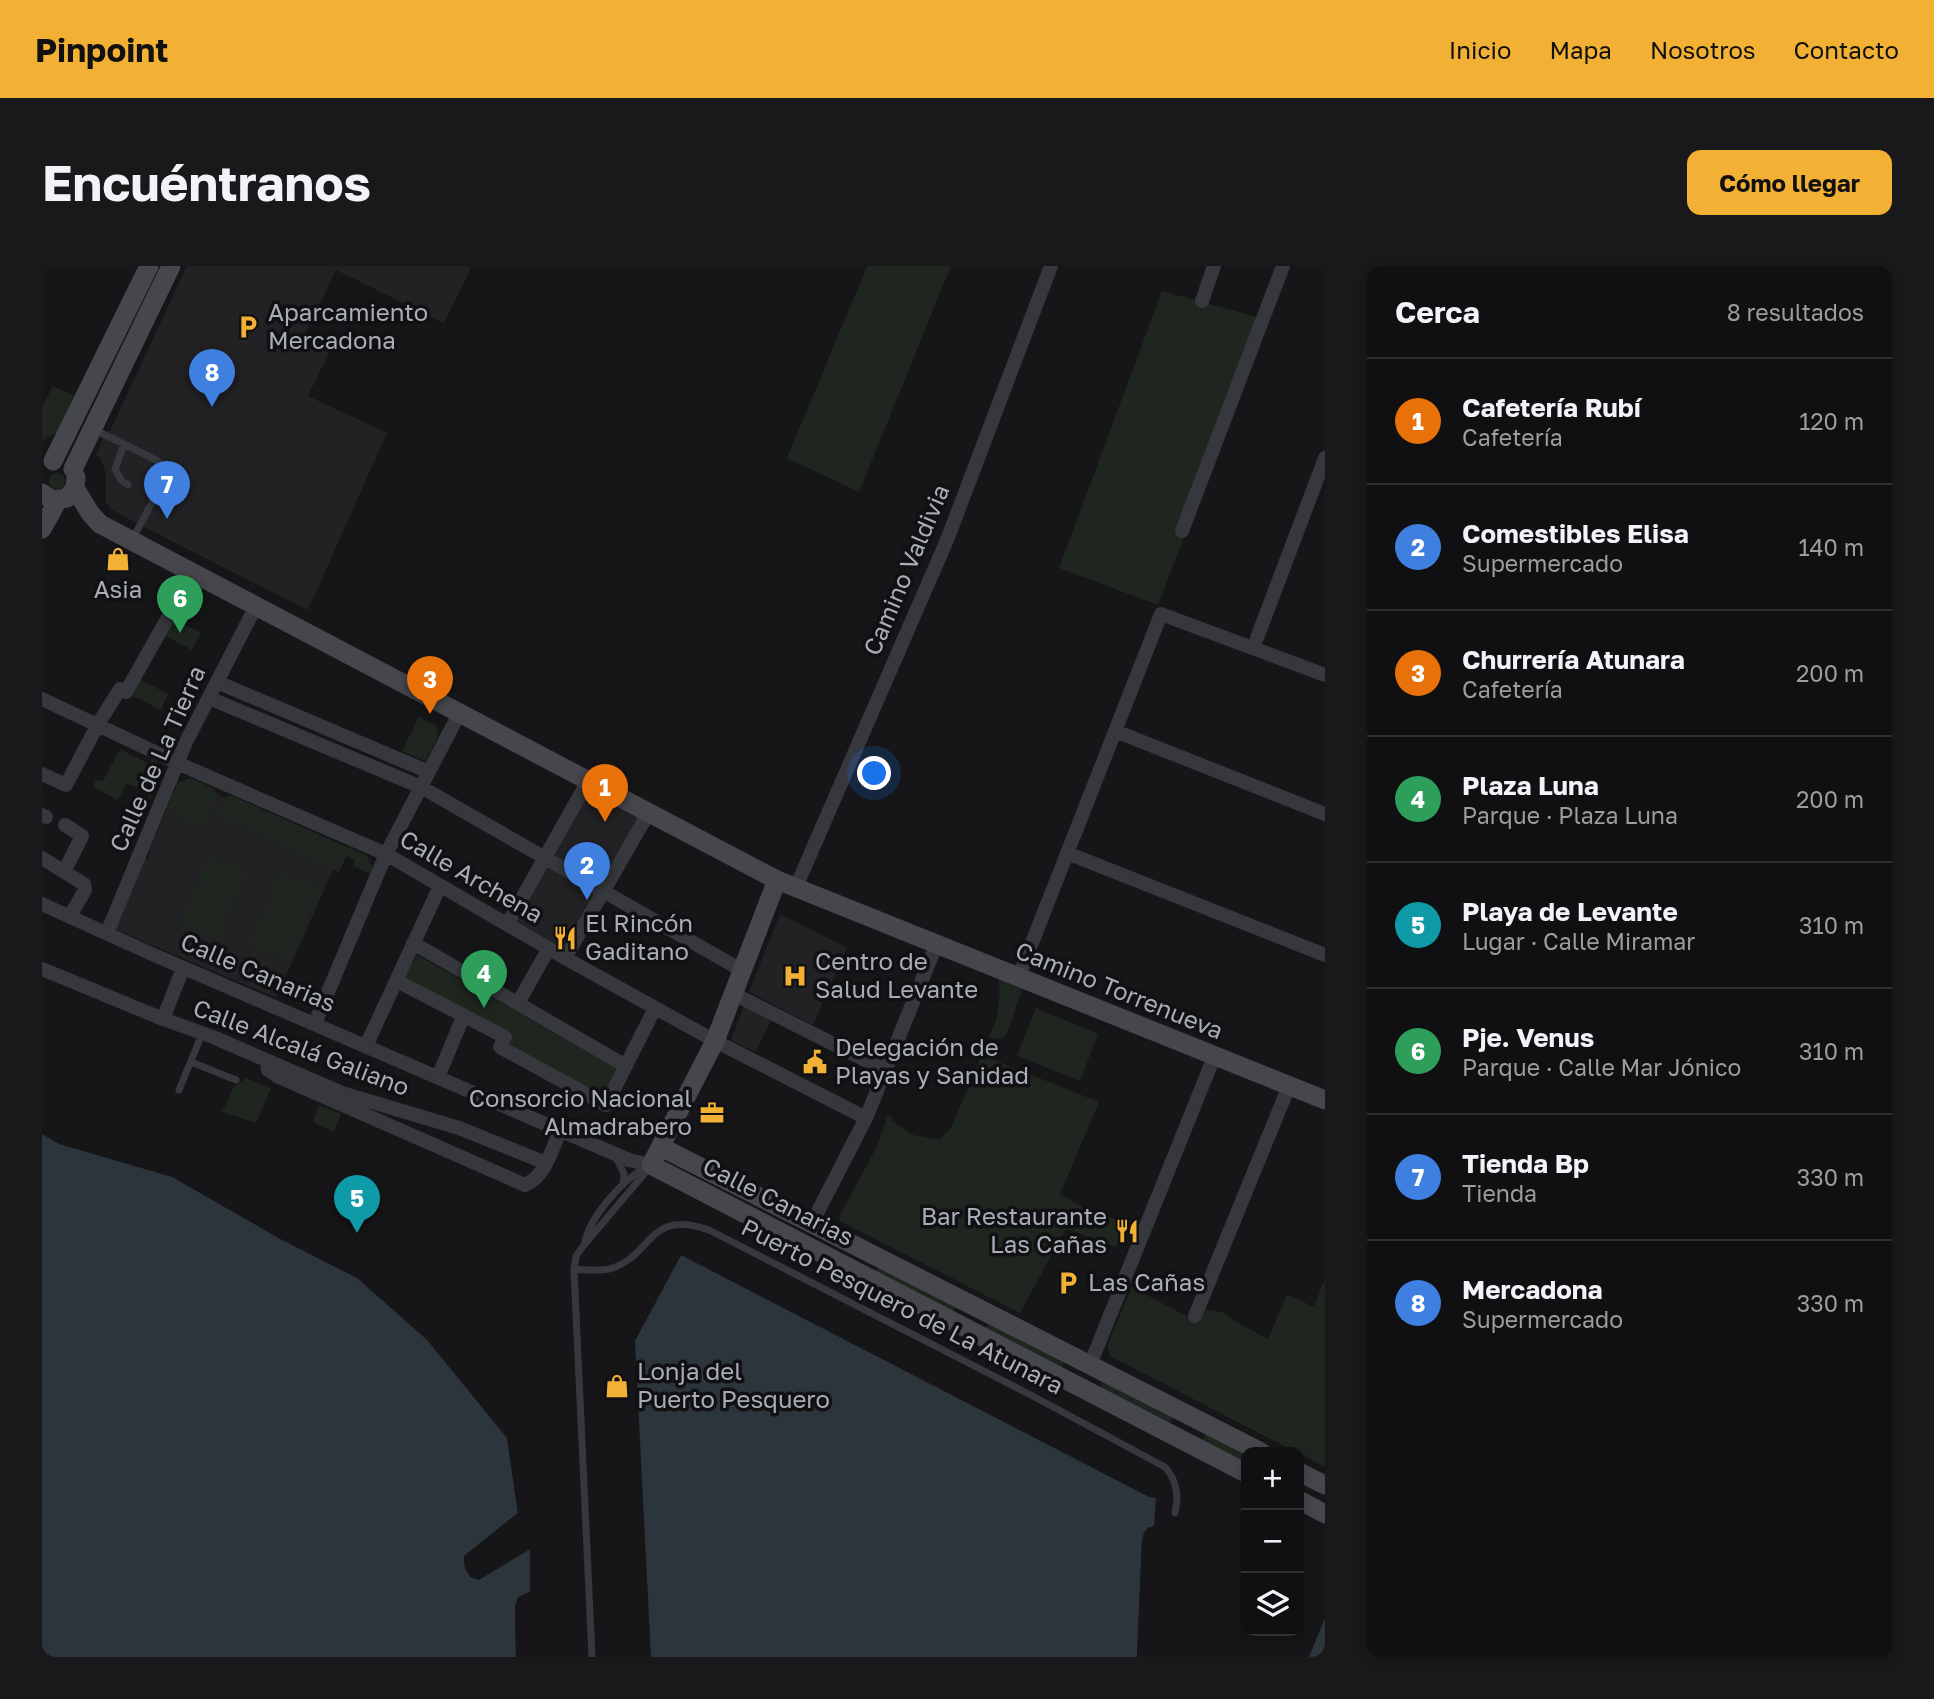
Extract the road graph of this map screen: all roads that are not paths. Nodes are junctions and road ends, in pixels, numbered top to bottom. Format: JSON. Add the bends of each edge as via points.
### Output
{"nodes":[{"id":1,"x":149,"y":266,"type":"edge"},
{"id":2,"x":171,"y":266,"type":"edge"},
{"id":3,"x":1051,"y":266,"type":"edge"},
{"id":4,"x":1214,"y":266,"type":"edge"},
{"id":5,"x":1283,"y":266,"type":"edge"},
{"id":6,"x":1202,"y":301,"type":"dead end"},
{"id":7,"x":99,"y":393,"type":"junction"},
{"id":8,"x":92,"y":428,"type":"junction"},
{"id":9,"x":124,"y":444,"type":"junction"},
{"id":10,"x":1325,"y":458,"type":"edge"},
{"id":11,"x":46,"y":464,"type":"edge"},
{"id":12,"x":128,"y":485,"type":"dead end"},
{"id":13,"x":62,"y":490,"type":"edge"},
{"id":14,"x":42,"y":529,"type":"edge"},
{"id":15,"x":1182,"y":531,"type":"dead end"},
{"id":16,"x":132,"y":541,"type":"junction"},
{"id":17,"x":193,"y":573,"type":"junction"},
{"id":18,"x":256,"y":606,"type":"junction"},
{"id":19,"x":1257,"y":638,"type":"dead end"},
{"id":20,"x":1325,"y":675,"type":"edge"},
{"id":21,"x":217,"y":682,"type":"junction"},
{"id":22,"x":209,"y":698,"type":"junction"},
{"id":23,"x":42,"y":699,"type":"edge"},
{"id":24,"x":460,"y":712,"type":"junction"},
{"id":25,"x":98,"y":724,"type":"junction"},
{"id":26,"x":1115,"y":731,"type":"junction"},
{"id":27,"x":177,"y":763,"type":"junction"},
{"id":28,"x":429,"y":772,"type":"junction"},
{"id":29,"x":42,"y":774,"type":"edge"},
{"id":30,"x":588,"y":781,"type":"junction"},
{"id":31,"x":421,"y":787,"type":"junction"},
{"id":32,"x":649,"y":812,"type":"junction"},
{"id":33,"x":1325,"y":814,"type":"edge"},
{"id":34,"x":65,"y":825,"type":"dead end"},
{"id":35,"x":1067,"y":853,"type":"junction"},
{"id":36,"x":386,"y":854,"type":"junction"},
{"id":37,"x":42,"y":858,"type":"edge"},
{"id":38,"x":545,"y":858,"type":"junction"},
{"id":39,"x":65,"y":870,"type":"junction"},
{"id":40,"x":787,"y":884,"type":"junction"},
{"id":41,"x":440,"y":886,"type":"junction"},
{"id":42,"x":604,"y":891,"type":"junction"},
{"id":43,"x":42,"y":904,"type":"edge"},
{"id":44,"x":70,"y":916,"type":"junction"},
{"id":45,"x":508,"y":923,"type":"junction"},
{"id":46,"x":107,"y":933,"type":"junction"},
{"id":47,"x":413,"y":943,"type":"junction"},
{"id":48,"x":937,"y":943,"type":"junction"},
{"id":49,"x":549,"y":948,"type":"junction"},
{"id":50,"x":1325,"y":955,"type":"edge"},
{"id":51,"x":565,"y":958,"type":"junction"},
{"id":52,"x":183,"y":968,"type":"junction"},
{"id":53,"x":42,"y":969,"type":"edge"},
{"id":54,"x":743,"y":971,"type":"junction"},
{"id":55,"x":1019,"y":976,"type":"junction"},
{"id":56,"x":397,"y":981,"type":"junction"},
{"id":57,"x":734,"y":994,"type":"junction"},
{"id":58,"x":518,"y":1003,"type":"junction"},
{"id":59,"x":655,"y":1008,"type":"junction"},
{"id":60,"x":463,"y":1017,"type":"junction"},
{"id":61,"x":163,"y":1019,"type":"junction"},
{"id":62,"x":315,"y":1023,"type":"junction"},
{"id":63,"x":203,"y":1033,"type":"junction"},
{"id":64,"x":715,"y":1041,"type":"junction"},
{"id":65,"x":366,"y":1046,"type":"junction"},
{"id":66,"x":1214,"y":1057,"type":"junction"},
{"id":67,"x":267,"y":1060,"type":"junction"},
{"id":68,"x":191,"y":1062,"type":"junction"},
{"id":69,"x":626,"y":1066,"type":"junction"},
{"id":70,"x":885,"y":1070,"type":"junction"},
{"id":71,"x":438,"y":1077,"type":"junction"},
{"id":72,"x":236,"y":1080,"type":"dead end"},
{"id":73,"x":1289,"y":1086,"type":"junction"},
{"id":74,"x":179,"y":1090,"type":"dead end"},
{"id":75,"x":1325,"y":1100,"type":"edge"},
{"id":76,"x":866,"y":1118,"type":"junction"},
{"id":77,"x":561,"y":1130,"type":"junction"},
{"id":78,"x":662,"y":1147,"type":"junction"},
{"id":79,"x":611,"y":1151,"type":"junction"},
{"id":80,"x":546,"y":1163,"type":"junction"},
{"id":81,"x":651,"y":1165,"type":"junction"},
{"id":82,"x":623,"y":1185,"type":"junction"},
{"id":83,"x":812,"y":1223,"type":"junction"},
{"id":84,"x":584,"y":1245,"type":"junction"},
{"id":85,"x":574,"y":1270,"type":"junction"},
{"id":86,"x":1195,"y":1316,"type":"dead end"},
{"id":87,"x":1090,"y":1365,"type":"junction"},
{"id":88,"x":1251,"y":1447,"type":"edge"},
{"id":89,"x":1241,"y":1470,"type":"edge"},
{"id":90,"x":1304,"y":1474,"type":"edge"},
{"id":91,"x":1325,"y":1485,"type":"edge"},
{"id":92,"x":1304,"y":1503,"type":"edge"},
{"id":93,"x":1175,"y":1514,"type":"dead end"},
{"id":94,"x":1325,"y":1514,"type":"edge"},
{"id":95,"x":592,"y":1657,"type":"edge"}],
"edges":[{"from":1,"to":7,"type":"main road"},
{"from":2,"to":7,"type":"main road"},
{"from":3,"to":40,"type":"street","name":"Camino Valdivia","via":[[947,540]]},
{"from":4,"to":6,"type":"street"},
{"from":5,"to":15,"type":"street"},
{"from":7,"to":8,"type":"main road"},
{"from":7,"to":11,"type":"main road"},
{"from":8,"to":9,"type":"lane"},
{"from":8,"to":13,"type":"main road"},
{"from":9,"to":12,"type":"lane","via":[[115,469]]},
{"from":9,"to":16,"type":"lane","via":[[164,467],[164,478]]},
{"from":10,"to":19,"type":"street"},
{"from":11,"to":13,"type":"main road","via":[[64,462]]},
{"from":13,"to":14,"type":"main road"},
{"from":13,"to":16,"type":"main road","name":"Camino Torrenueva","via":[[100,524]]},
{"from":16,"to":17,"type":"main road","name":"Camino Torrenueva"},
{"from":17,"to":18,"type":"main road","name":"Camino Torrenueva"},
{"from":17,"to":25,"type":"street","via":[[126,692],[120,690]]},
{"from":18,"to":21,"type":"street","name":"Calle de La Tierra"},
{"from":18,"to":24,"type":"main road","name":"Camino Torrenueva"},
{"from":20,"to":26,"type":"street","via":[[1161,614]]},
{"from":21,"to":22,"type":"street","name":"Calle de La Tierra"},
{"from":21,"to":28,"type":"street"},
{"from":22,"to":27,"type":"street","name":"Calle de La Tierra"},
{"from":22,"to":31,"type":"street"},
{"from":23,"to":25,"type":"street","name":"Calle Archena"},
{"from":24,"to":28,"type":"street"},
{"from":24,"to":30,"type":"main road","name":"Camino Torrenueva"},
{"from":25,"to":27,"type":"street","name":"Calle Archena"},
{"from":25,"to":29,"type":"street","via":[[66,785]]},
{"from":26,"to":33,"type":"street"},
{"from":26,"to":35,"type":"street"},
{"from":27,"to":36,"type":"street","name":"Calle Archena"},
{"from":27,"to":46,"type":"street","name":"Calle de La Tierra"},
{"from":28,"to":31,"type":"street"},
{"from":30,"to":32,"type":"main road","name":"Camino Torrenueva"},
{"from":30,"to":38,"type":"street"},
{"from":31,"to":36,"type":"street"},
{"from":31,"to":38,"type":"street"},
{"from":32,"to":40,"type":"main road","name":"Camino Torrenueva"},
{"from":32,"to":42,"type":"street"},
{"from":34,"to":39,"type":"street","via":[[82,835]]},
{"from":35,"to":50,"type":"street"},
{"from":35,"to":55,"type":"street"},
{"from":36,"to":41,"type":"street","name":"Calle Archena"},
{"from":36,"to":62,"type":"street","via":[[343,973]]},
{"from":37,"to":39,"type":"street"},
{"from":38,"to":42,"type":"street"},
{"from":38,"to":45,"type":"street"},
{"from":39,"to":44,"type":"street","via":[[85,887]]},
{"from":40,"to":48,"type":"main road","name":"Camino Torrenueva"},
{"from":40,"to":54,"type":"main road"},
{"from":41,"to":45,"type":"street","name":"Calle Archena"},
{"from":41,"to":47,"type":"street"},
{"from":42,"to":51,"type":"street"},
{"from":42,"to":54,"type":"street"},
{"from":43,"to":44,"type":"street","name":"Calle Canarias"},
{"from":44,"to":46,"type":"street","name":"Calle Canarias"},
{"from":45,"to":49,"type":"street","name":"Calle Archena"},
{"from":46,"to":52,"type":"street","name":"Calle Canarias"},
{"from":47,"to":56,"type":"street"},
{"from":47,"to":58,"type":"street"},
{"from":48,"to":55,"type":"main road","name":"Camino Torrenueva"},
{"from":48,"to":70,"type":"street"},
{"from":49,"to":51,"type":"street","name":"Calle Archena"},
{"from":49,"to":58,"type":"street"},
{"from":51,"to":59,"type":"street","name":"Calle Archena"},
{"from":52,"to":61,"type":"street"},
{"from":52,"to":62,"type":"street","name":"Calle Canarias"},
{"from":53,"to":61,"type":"street","name":"Calle Alcalá Galiano"},
{"from":54,"to":57,"type":"main road"},
{"from":55,"to":66,"type":"main road","name":"Camino Torrenueva"},
{"from":56,"to":60,"type":"street"},
{"from":56,"to":65,"type":"street"},
{"from":57,"to":64,"type":"main road"},
{"from":57,"to":70,"type":"street"},
{"from":58,"to":69,"type":"street"},
{"from":59,"to":64,"type":"street","name":"Calle Archena"},
{"from":59,"to":69,"type":"street"},
{"from":60,"to":69,"type":"street","via":[[505,1037],[500,1047],[606,1105]]},
{"from":60,"to":71,"type":"street"},
{"from":61,"to":63,"type":"street","name":"Calle Alcalá Galiano"},
{"from":62,"to":65,"type":"street","name":"Calle Canarias"},
{"from":63,"to":67,"type":"street","name":"Calle Alcalá Galiano"},
{"from":63,"to":68,"type":"lane"},
{"from":64,"to":76,"type":"street","name":"Calle Archena"},
{"from":64,"to":78,"type":"main road"},
{"from":65,"to":71,"type":"street","name":"Calle Canarias"},
{"from":66,"to":73,"type":"main road","name":"Camino Torrenueva"},
{"from":66,"to":87,"type":"street"},
{"from":67,"to":80,"type":"street","name":"Calle Alcalá Galiano","via":[[342,1094],[459,1128]]},
{"from":67,"to":80,"type":"street","via":[[268,1070],[277,1076],[522,1184],[536,1179]]},
{"from":68,"to":72,"type":"lane"},
{"from":68,"to":74,"type":"lane"},
{"from":70,"to":76,"type":"street"},
{"from":71,"to":77,"type":"street","name":"Calle Canarias"},
{"from":73,"to":75,"type":"main road","name":"Camino Torrenueva"},
{"from":73,"to":86,"type":"street"},
{"from":76,"to":83,"type":"street"},
{"from":77,"to":79,"type":"street","name":"Calle Canarias"},
{"from":77,"to":80,"type":"street"},
{"from":78,"to":81,"type":"main road"},
{"from":78,"to":83,"type":"main road","name":"Calle Canarias"},
{"from":79,"to":81,"type":"street","name":"Calle Canarias"},
{"from":79,"to":82,"type":"lane","via":[[622,1169]]},
{"from":81,"to":82,"type":"lane"},
{"from":81,"to":84,"type":"lane"},
{"from":81,"to":89,"type":"main road","name":"Calle Canarias"},
{"from":82,"to":84,"type":"lane","via":[[594,1219]]},
{"from":83,"to":87,"type":"main road","name":"Calle Canarias"},
{"from":84,"to":85,"type":"lane"},
{"from":85,"to":93,"type":"lane","name":"Puerto Pesquero de La Atunara","via":[[612,1268],[662,1228],[695,1225],[709,1230],[1165,1467],[1176,1483]]},
{"from":85,"to":95,"type":"lane"},
{"from":87,"to":88,"type":"main road","name":"Calle Canarias"},
{"from":90,"to":91,"type":"main road"},
{"from":92,"to":94,"type":"main road"}]}
